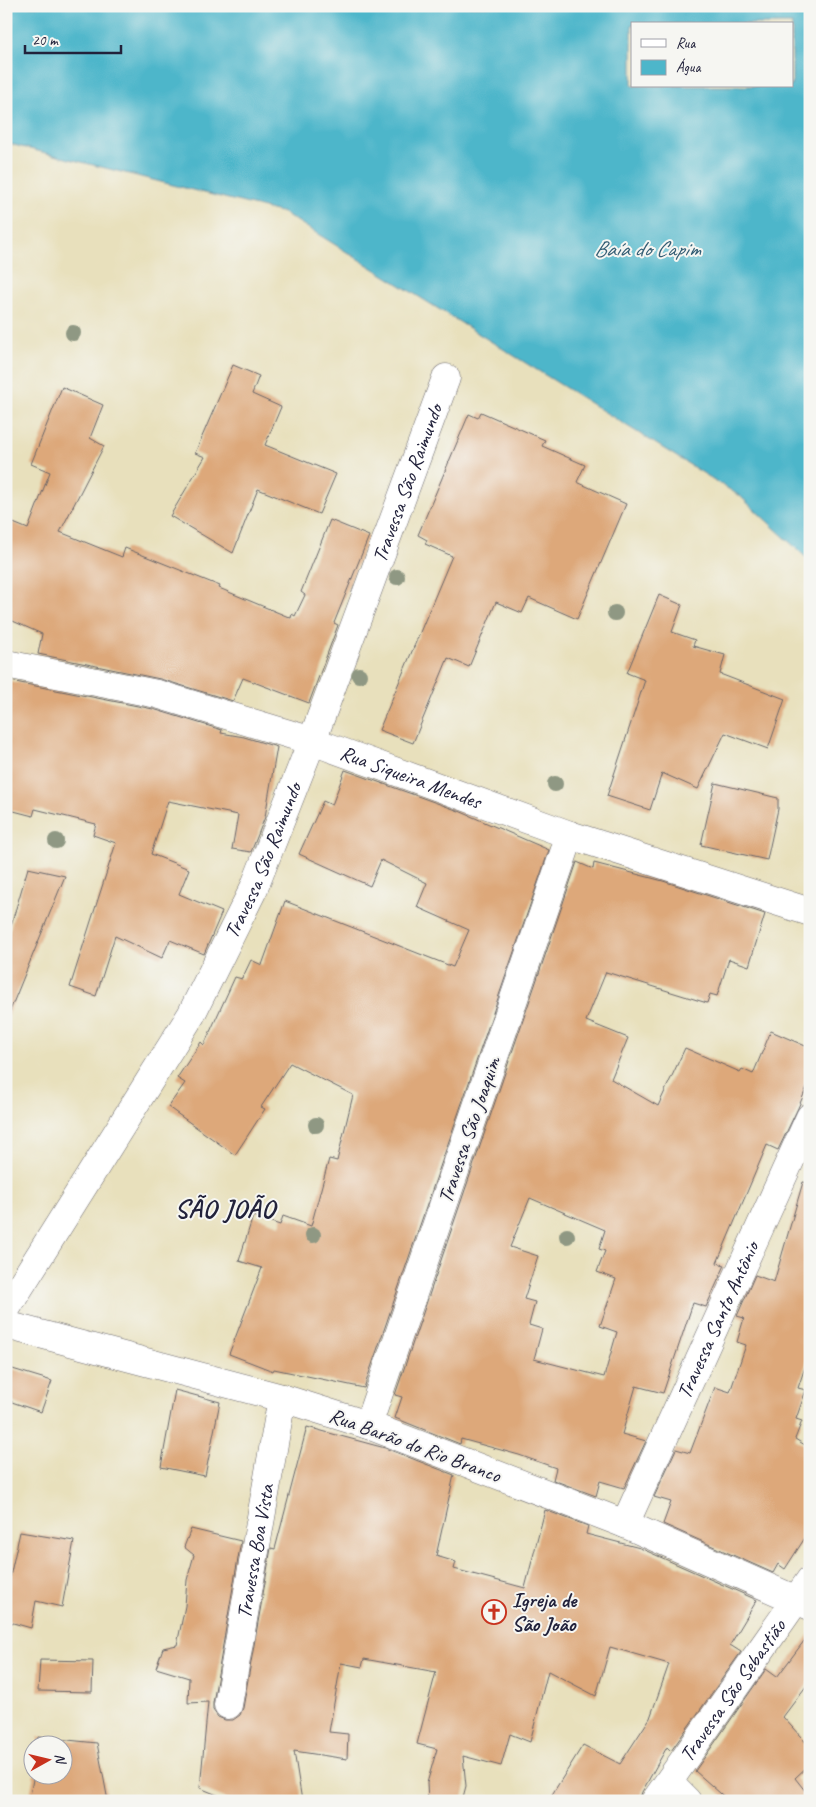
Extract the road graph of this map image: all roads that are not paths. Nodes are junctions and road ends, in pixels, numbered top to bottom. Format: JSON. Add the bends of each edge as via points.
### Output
{"nodes":[{"id":1,"x":446,"y":378,"type":"dead end"},
{"id":2,"x":6,"y":664,"type":"edge"},
{"id":3,"x":312,"y":741,"type":"junction"},
{"id":4,"x":570,"y":835,"type":"junction"},
{"id":5,"x":810,"y":912,"type":"edge"},
{"id":6,"x":810,"y":1117,"type":"edge"},
{"id":7,"x":6,"y":1309,"type":"edge"},
{"id":8,"x":6,"y":1325,"type":"edge"},
{"id":9,"x":282,"y":1398,"type":"junction"},
{"id":10,"x":368,"y":1425,"type":"junction"},
{"id":11,"x":625,"y":1524,"type":"junction"},
{"id":12,"x":805,"y":1595,"type":"edge"},
{"id":13,"x":228,"y":1705,"type":"dead end"},
{"id":14,"x":670,"y":1795,"type":"edge"}],
"edges":[{"from":1,"to":3,"type":"street","name":"Travessa São Raimundo"},
{"from":2,"to":3,"type":"street","name":"Rua Siqueira Mendes","via":[[157,694]]},
{"from":3,"to":4,"type":"street","name":"Rua Siqueira Mendes"},
{"from":3,"to":7,"type":"street","name":"Travessa São Raimundo","via":[[254,888],[191,1015]]},
{"from":4,"to":5,"type":"street","name":"Rua Siqueira Mendes"},
{"from":4,"to":10,"type":"street","name":"Travessa São Joaquim"},
{"from":6,"to":11,"type":"street","name":"Travessa Santo Antônio"},
{"from":8,"to":9,"type":"street","name":"Rua Barão do Rio Branco"},
{"from":9,"to":10,"type":"street","name":"Rua Barão do Rio Branco"},
{"from":9,"to":13,"type":"street","name":"Travessa Boa Vista"},
{"from":10,"to":11,"type":"street","name":"Rua Barão do Rio Branco"},
{"from":11,"to":12,"type":"street","name":"Rua Barão do Rio Branco"},
{"from":12,"to":14,"type":"street","name":"Travessa São Sebastião"}]}
